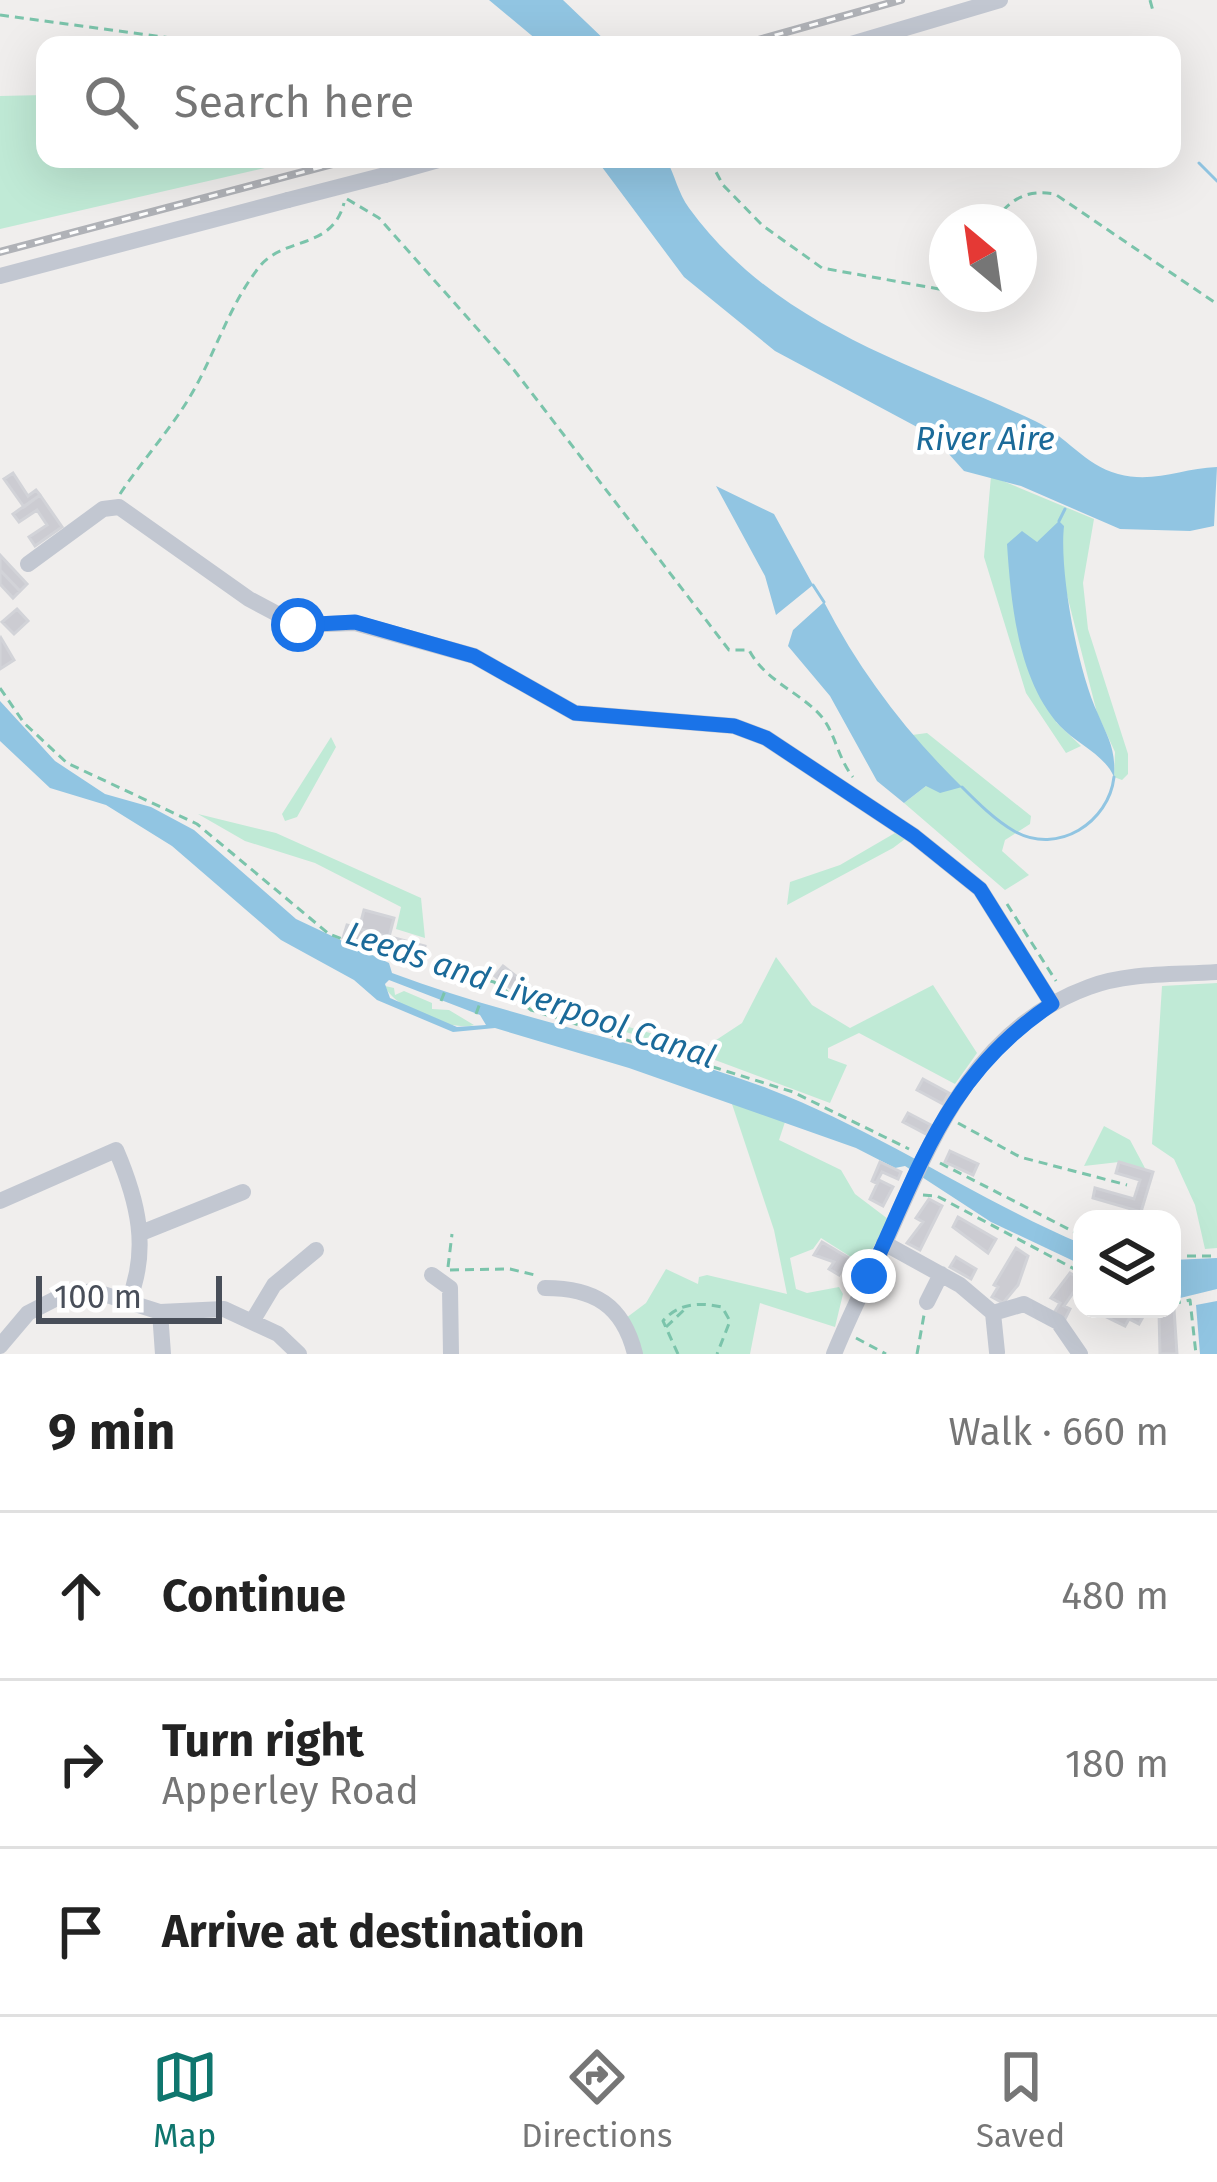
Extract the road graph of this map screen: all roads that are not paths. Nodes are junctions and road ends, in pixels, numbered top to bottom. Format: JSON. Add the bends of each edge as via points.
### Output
{"nodes":[{"id":1,"x":1000,"y":0,"type":"edge"},
{"id":2,"x":878,"y":36,"type":"edge"},
{"id":3,"x":410,"y":168,"type":"edge"},
{"id":4,"x":0,"y":276,"type":"edge"},
{"id":5,"x":28,"y":564,"type":"dead end"},
{"id":6,"x":1217,"y":972,"type":"edge"},
{"id":7,"x":1052,"y":1004,"type":"junction"},
{"id":8,"x":243,"y":1192,"type":"dead end"},
{"id":9,"x":0,"y":1202,"type":"edge"},
{"id":10,"x":141,"y":1232,"type":"junction"},
{"id":11,"x":884,"y":1243,"type":"junction"},
{"id":12,"x":316,"y":1250,"type":"dead end"},
{"id":13,"x":941,"y":1274,"type":"junction"},
{"id":14,"x":442,"y":1275,"type":"road end"},
{"id":15,"x":545,"y":1288,"type":"road end"},
{"id":16,"x":128,"y":1302,"type":"junction"},
{"id":17,"x":927,"y":1302,"type":"road end"},
{"id":18,"x":160,"y":1312,"type":"junction"},
{"id":19,"x":993,"y":1313,"type":"junction"},
{"id":20,"x":253,"y":1320,"type":"junction"},
{"id":21,"x":0,"y":1346,"type":"edge"},
{"id":22,"x":997,"y":1352,"type":"edge"},
{"id":23,"x":163,"y":1354,"type":"edge"},
{"id":24,"x":299,"y":1354,"type":"edge"},
{"id":25,"x":451,"y":1354,"type":"edge"},
{"id":26,"x":635,"y":1354,"type":"edge"},
{"id":27,"x":834,"y":1354,"type":"edge"},
{"id":28,"x":1080,"y":1354,"type":"edge"}],
"edges":[{"from":1,"to":2,"type":"street"},
{"from":3,"to":4,"type":"street","bridge":true},
{"from":5,"to":7,"type":"street","via":[[115,507],[298,625],[355,622],[474,656],[575,713],[734,726],[766,738],[980,889]]},
{"from":6,"to":7,"type":"street","via":[[1093,985]]},
{"from":7,"to":11,"type":"street","via":[[982,1059]]},
{"from":8,"to":10,"type":"street"},
{"from":9,"to":10,"type":"street","via":[[116,1150]]},
{"from":10,"to":16,"type":"street"},
{"from":11,"to":13,"type":"street"},
{"from":11,"to":27,"type":"street"},
{"from":12,"to":20,"type":"street","via":[[274,1285]]},
{"from":13,"to":17,"type":"street"},
{"from":13,"to":19,"type":"street"},
{"from":14,"to":25,"type":"street"},
{"from":15,"to":26,"type":"street","via":[[586,1290],[604,1300],[622,1317]]},
{"from":16,"to":18,"type":"street"},
{"from":16,"to":21,"type":"street","via":[[94,1291],[62,1296],[28,1313]]},
{"from":18,"to":20,"type":"street","via":[[224,1309]]},
{"from":18,"to":23,"type":"street"},
{"from":19,"to":22,"type":"street"},
{"from":19,"to":28,"type":"street","via":[[1024,1304],[1058,1322]]},
{"from":20,"to":24,"type":"street"}]}
